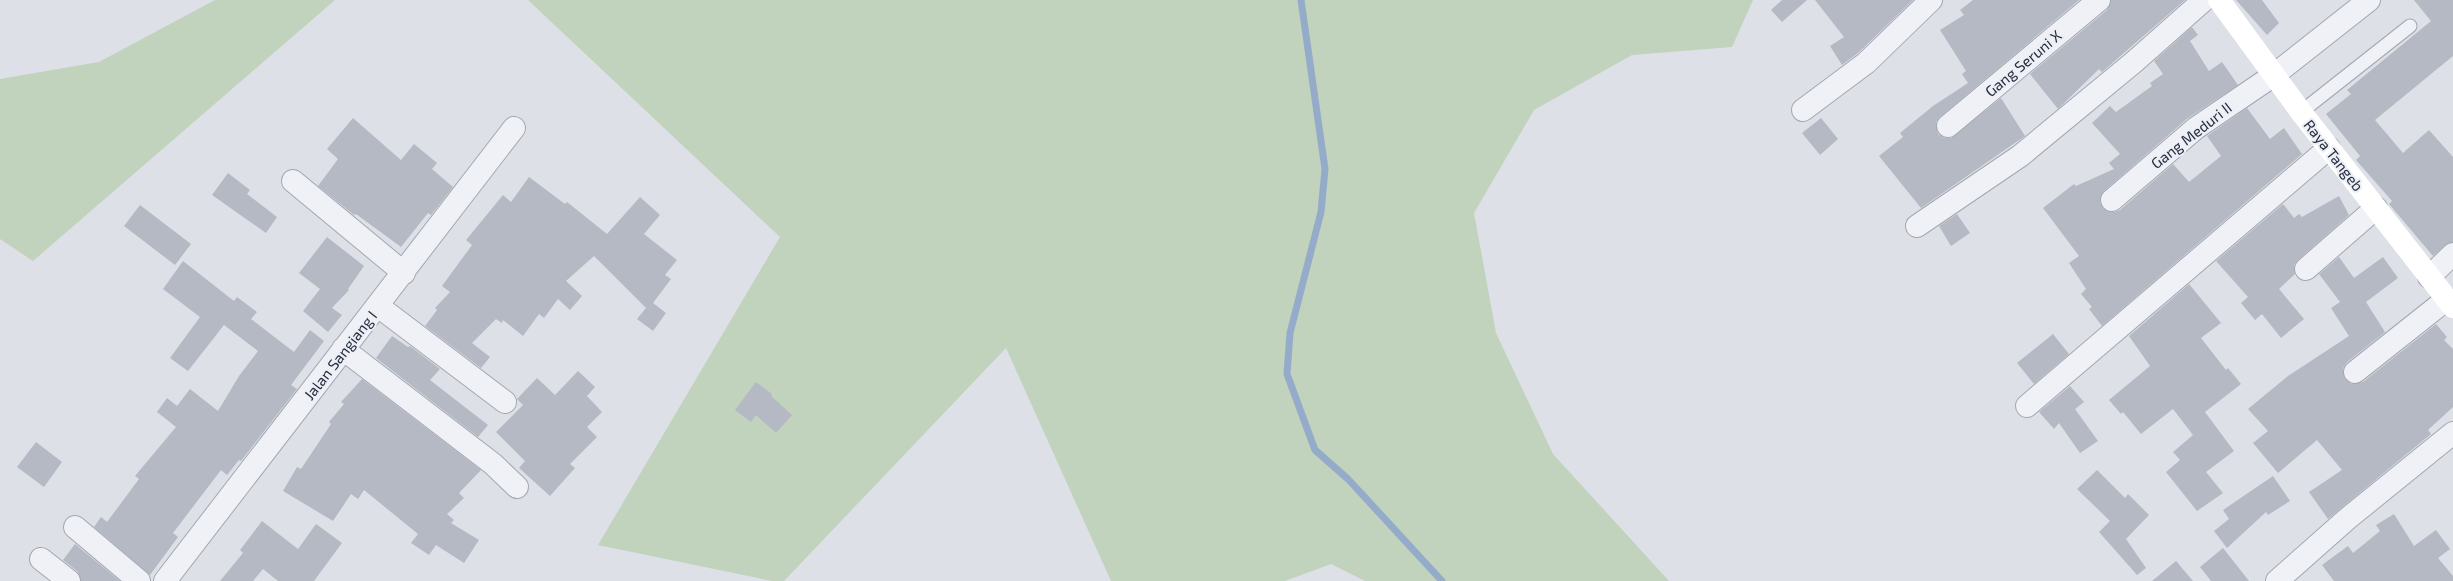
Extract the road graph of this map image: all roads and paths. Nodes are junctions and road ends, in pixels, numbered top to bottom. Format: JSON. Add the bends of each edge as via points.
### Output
{"nodes":[{"id":1,"x":1931,"y":0,"type":"edge"},
{"id":2,"x":2099,"y":0,"type":"edge"},
{"id":3,"x":2204,"y":0,"type":"edge"},
{"id":4,"x":2220,"y":0,"type":"edge"},
{"id":5,"x":2369,"y":0,"type":"edge"},
{"id":6,"x":2410,"y":26,"type":"dead end"},
{"id":7,"x":2274,"y":75,"type":"junction"},
{"id":8,"x":1803,"y":110,"type":"dead end"},
{"id":9,"x":2301,"y":112,"type":"junction"},
{"id":10,"x":1948,"y":126,"type":"dead end"},
{"id":11,"x":514,"y":128,"type":"dead end"},
{"id":12,"x":2329,"y":148,"type":"junction"},
{"id":13,"x":293,"y":181,"type":"dead end"},
{"id":14,"x":2112,"y":200,"type":"dead end"},
{"id":15,"x":2376,"y":208,"type":"junction"},
{"id":16,"x":1917,"y":226,"type":"dead end"},
{"id":17,"x":2453,"y":254,"type":"edge"},
{"id":18,"x":2306,"y":268,"type":"dead end"},
{"id":19,"x":404,"y":273,"type":"junction"},
{"id":20,"x":2429,"y":277,"type":"junction"},
{"id":21,"x":2450,"y":303,"type":"edge"},
{"id":22,"x":378,"y":306,"type":"junction"},
{"id":23,"x":343,"y":349,"type":"junction"},
{"id":24,"x":2355,"y":372,"type":"dead end"},
{"id":25,"x":505,"y":402,"type":"dead end"},
{"id":26,"x":2027,"y":406,"type":"dead end"},
{"id":27,"x":2453,"y":434,"type":"edge"},
{"id":28,"x":517,"y":487,"type":"dead end"},
{"id":29,"x":75,"y":527,"type":"dead end"},
{"id":30,"x":41,"y":559,"type":"dead end"},
{"id":31,"x":69,"y":581,"type":"edge"},
{"id":32,"x":139,"y":581,"type":"edge"},
{"id":33,"x":165,"y":581,"type":"edge"},
{"id":34,"x":2278,"y":581,"type":"edge"}],
"edges":[{"from":1,"to":8,"type":"street","via":[[1866,63]]},
{"from":2,"to":10,"type":"street","name":"Gang Seruni X"},
{"from":3,"to":16,"type":"street","via":[[2134,62],[2020,156]]},
{"from":4,"to":7,"type":"street","name":"Raya Tangeb"},
{"from":5,"to":7,"type":"street","name":"Gang Meduri II"},
{"from":6,"to":9,"type":"lane"},
{"from":7,"to":9,"type":"street","name":"Raya Tangeb"},
{"from":7,"to":14,"type":"street","name":"Gang Meduri II","via":[[2196,128]]},
{"from":9,"to":12,"type":"street","name":"Raya Tangeb"},
{"from":11,"to":19,"type":"street","name":"Jalan Sangiang I"},
{"from":12,"to":15,"type":"street","name":"Raya Tangeb"},
{"from":12,"to":26,"type":"street"},
{"from":13,"to":19,"type":"street"},
{"from":15,"to":18,"type":"street"},
{"from":15,"to":20,"type":"street","name":"Raya Tangeb"},
{"from":17,"to":20,"type":"street"},
{"from":19,"to":22,"type":"street","name":"Jalan Sangiang I"},
{"from":20,"to":21,"type":"street","name":"Raya Tangeb"},
{"from":21,"to":24,"type":"street"},
{"from":22,"to":23,"type":"street","name":"Jalan Sangiang I"},
{"from":22,"to":25,"type":"street"},
{"from":23,"to":28,"type":"street","via":[[493,464]]},
{"from":23,"to":33,"type":"street","name":"Jalan Sangiang I"},
{"from":27,"to":34,"type":"street","via":[[2347,519]]},
{"from":29,"to":32,"type":"street"},
{"from":30,"to":31,"type":"street"}]}
